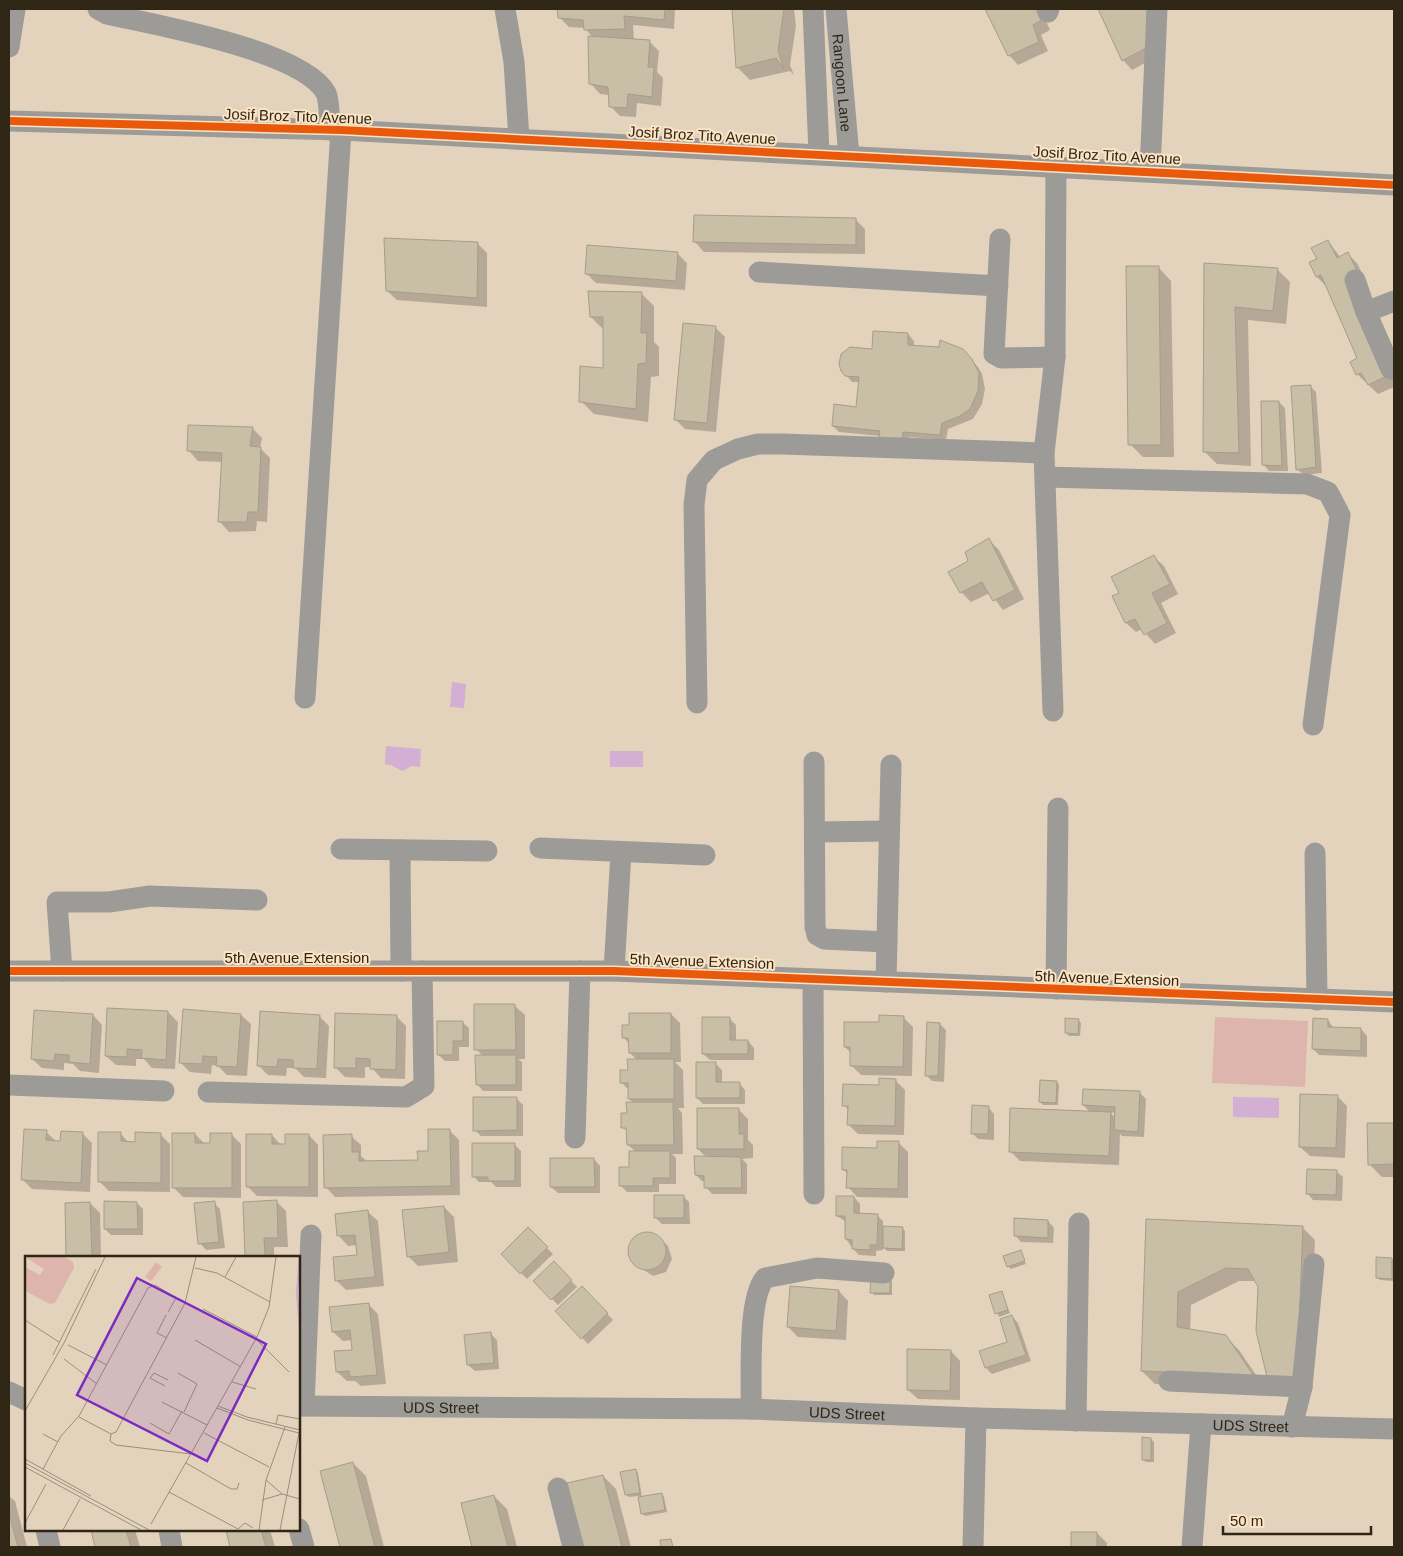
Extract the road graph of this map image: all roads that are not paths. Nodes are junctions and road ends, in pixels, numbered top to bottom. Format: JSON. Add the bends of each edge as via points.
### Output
{"nodes":[{"id":1,"x":15,"y":9,"type":"edge"},
{"id":2,"x":98,"y":9,"type":"edge"},
{"id":3,"x":505,"y":9,"type":"edge"},
{"id":4,"x":813,"y":9,"type":"edge"},
{"id":5,"x":836,"y":9,"type":"edge"},
{"id":6,"x":1157,"y":9,"type":"edge"},
{"id":7,"x":9,"y":47,"type":"edge"},
{"id":8,"x":9,"y":121,"type":"edge"},
{"id":9,"x":335,"y":130,"type":"junction"},
{"id":10,"x":519,"y":139,"type":"junction"},
{"id":11,"x":819,"y":154,"type":"junction"},
{"id":12,"x":849,"y":156,"type":"junction"},
{"id":13,"x":1056,"y":167,"type":"junction"},
{"id":14,"x":1150,"y":171,"type":"junction"},
{"id":15,"x":1394,"y":185,"type":"edge"},
{"id":16,"x":1000,"y":239,"type":"dead end"},
{"id":17,"x":759,"y":272,"type":"dead end"},
{"id":18,"x":1355,"y":280,"type":"dead end"},
{"id":19,"x":998,"y":286,"type":"junction"},
{"id":20,"x":1394,"y":301,"type":"edge"},
{"id":21,"x":1366,"y":312,"type":"junction"},
{"id":22,"x":1055,"y":357,"type":"junction"},
{"id":23,"x":1391,"y":369,"type":"dead end"},
{"id":24,"x":1044,"y":454,"type":"junction"},
{"id":25,"x":1046,"y":477,"type":"junction"},
{"id":26,"x":304,"y":698,"type":"dead end"},
{"id":27,"x":697,"y":703,"type":"dead end"},
{"id":28,"x":1053,"y":711,"type":"dead end"},
{"id":29,"x":1313,"y":725,"type":"dead end"},
{"id":30,"x":814,"y":762,"type":"dead end"},
{"id":31,"x":891,"y":765,"type":"dead end"},
{"id":32,"x":1058,"y":808,"type":"dead end"},
{"id":33,"x":890,"y":831,"type":"junction"},
{"id":34,"x":815,"y":832,"type":"junction"},
{"id":35,"x":540,"y":848,"type":"dead end"},
{"id":36,"x":341,"y":849,"type":"dead end"},
{"id":37,"x":400,"y":850,"type":"junction"},
{"id":38,"x":487,"y":851,"type":"dead end"},
{"id":39,"x":622,"y":852,"type":"junction"},
{"id":40,"x":1315,"y":854,"type":"dead end"},
{"id":41,"x":705,"y":855,"type":"dead end"},
{"id":42,"x":256,"y":900,"type":"dead end"},
{"id":43,"x":887,"y":942,"type":"junction"},
{"id":44,"x":9,"y":971,"type":"edge"},
{"id":45,"x":62,"y":971,"type":"junction"},
{"id":46,"x":411,"y":971,"type":"junction"},
{"id":47,"x":580,"y":971,"type":"junction"},
{"id":48,"x":614,"y":971,"type":"junction"},
{"id":49,"x":813,"y":979,"type":"junction"},
{"id":50,"x":886,"y":982,"type":"junction"},
{"id":51,"x":1056,"y":989,"type":"junction"},
{"id":52,"x":1318,"y":1000,"type":"junction"},
{"id":53,"x":1394,"y":1002,"type":"edge"},
{"id":54,"x":9,"y":1085,"type":"edge"},
{"id":55,"x":164,"y":1091,"type":"dead end"},
{"id":56,"x":208,"y":1092,"type":"dead end"},
{"id":57,"x":575,"y":1138,"type":"dead end"},
{"id":58,"x":814,"y":1194,"type":"dead end"},
{"id":59,"x":1079,"y":1223,"type":"dead end"},
{"id":60,"x":311,"y":1235,"type":"dead end"},
{"id":61,"x":1314,"y":1264,"type":"dead end"},
{"id":62,"x":884,"y":1273,"type":"dead end"},
{"id":63,"x":1169,"y":1381,"type":"dead end"},
{"id":64,"x":1302,"y":1387,"type":"junction"},
{"id":65,"x":9,"y":1392,"type":"edge"},
{"id":66,"x":25,"y":1400,"type":"edge"},
{"id":67,"x":302,"y":1406,"type":"edge"},
{"id":68,"x":751,"y":1409,"type":"junction"},
{"id":69,"x":976,"y":1418,"type":"junction"},
{"id":70,"x":1076,"y":1421,"type":"junction"},
{"id":71,"x":1201,"y":1424,"type":"junction"},
{"id":72,"x":1292,"y":1427,"type":"junction"},
{"id":73,"x":1394,"y":1429,"type":"edge"},
{"id":74,"x":558,"y":1488,"type":"dead end"},
{"id":75,"x":46,"y":1531,"type":"edge"},
{"id":76,"x":168,"y":1531,"type":"edge"},
{"id":77,"x":300,"y":1531,"type":"edge"},
{"id":78,"x":50,"y":1547,"type":"edge"},
{"id":79,"x":172,"y":1547,"type":"edge"},
{"id":80,"x":304,"y":1547,"type":"edge"},
{"id":81,"x":573,"y":1547,"type":"edge"},
{"id":82,"x":973,"y":1547,"type":"edge"},
{"id":83,"x":1192,"y":1547,"type":"edge"}],
"edges":[{"from":1,"to":7,"type":"street"},
{"from":2,"to":9,"type":"street","via":[[107,14],[214,37],[285,62],[310,76],[326,93]]},
{"from":3,"to":10,"type":"street","via":[[514,62]]},
{"from":4,"to":11,"type":"street","name":"Rangoon Lane"},
{"from":5,"to":12,"type":"street","name":"Rangoon Lane"},
{"from":6,"to":14,"type":"street"},
{"from":8,"to":9,"type":"street","name":"Josif Broz Tito Avenue"},
{"from":9,"to":10,"type":"street","name":"Josif Broz Tito Avenue"},
{"from":9,"to":26,"type":"street"},
{"from":10,"to":11,"type":"street","name":"Josif Broz Tito Avenue"},
{"from":11,"to":12,"type":"street","name":"Josif Broz Tito Avenue"},
{"from":12,"to":13,"type":"street","name":"Josif Broz Tito Avenue"},
{"from":13,"to":14,"type":"street","name":"Josif Broz Tito Avenue"},
{"from":13,"to":22,"type":"street"},
{"from":14,"to":15,"type":"street","name":"Josif Broz Tito Avenue"},
{"from":16,"to":19,"type":"street"},
{"from":17,"to":19,"type":"street"},
{"from":18,"to":21,"type":"street"},
{"from":19,"to":22,"type":"street","via":[[994,354],[1001,358]]},
{"from":20,"to":21,"type":"street"},
{"from":21,"to":23,"type":"street"},
{"from":22,"to":24,"type":"street"},
{"from":24,"to":25,"type":"street"},
{"from":24,"to":27,"type":"street","via":[[758,444],[714,460],[697,480],[694,505]]},
{"from":25,"to":28,"type":"street"},
{"from":25,"to":29,"type":"street","via":[[1307,484],[1328,492],[1340,515]]},
{"from":30,"to":34,"type":"street"},
{"from":31,"to":33,"type":"street"},
{"from":32,"to":51,"type":"street"},
{"from":33,"to":34,"type":"street"},
{"from":33,"to":43,"type":"street"},
{"from":34,"to":43,"type":"street","via":[[817,935]]},
{"from":35,"to":39,"type":"street"},
{"from":36,"to":37,"type":"street"},
{"from":37,"to":38,"type":"street"},
{"from":37,"to":46,"type":"street"},
{"from":39,"to":41,"type":"street"},
{"from":39,"to":48,"type":"street"},
{"from":40,"to":52,"type":"street"},
{"from":42,"to":45,"type":"street","via":[[150,896],[109,902],[57,902]]},
{"from":43,"to":50,"type":"street"},
{"from":44,"to":45,"type":"street","name":"5th Avenue Extension"},
{"from":45,"to":46,"type":"street","name":"5th Avenue Extension"},
{"from":46,"to":47,"type":"street","name":"5th Avenue Extension"},
{"from":46,"to":56,"type":"street","via":[[424,1086],[416,1093],[406,1097]]},
{"from":47,"to":48,"type":"street","name":"5th Avenue Extension"},
{"from":47,"to":57,"type":"street"},
{"from":48,"to":49,"type":"street","name":"5th Avenue Extension"},
{"from":49,"to":50,"type":"street","name":"5th Avenue Extension"},
{"from":49,"to":58,"type":"street"},
{"from":50,"to":51,"type":"street","name":"5th Avenue Extension"},
{"from":51,"to":52,"type":"street","name":"5th Avenue Extension"},
{"from":52,"to":53,"type":"street","name":"5th Avenue Extension"},
{"from":54,"to":55,"type":"street"},
{"from":59,"to":70,"type":"street"},
{"from":60,"to":67,"type":"street"},
{"from":61,"to":64,"type":"street"},
{"from":62,"to":68,"type":"street","via":[[817,1268],[765,1278],[759,1284],[754,1311]]},
{"from":63,"to":64,"type":"street"},
{"from":64,"to":72,"type":"street"},
{"from":65,"to":66,"type":"street"},
{"from":67,"to":68,"type":"street","name":"UDS Street"},
{"from":68,"to":69,"type":"street","name":"UDS Street"},
{"from":69,"to":70,"type":"street","name":"UDS Street"},
{"from":69,"to":82,"type":"street"},
{"from":70,"to":71,"type":"street","name":"UDS Street"},
{"from":71,"to":72,"type":"street","name":"UDS Street"},
{"from":71,"to":83,"type":"street"},
{"from":72,"to":73,"type":"street","name":"UDS Street"},
{"from":74,"to":81,"type":"street"},
{"from":75,"to":78,"type":"street"},
{"from":76,"to":79,"type":"street"},
{"from":77,"to":80,"type":"street"}]}
